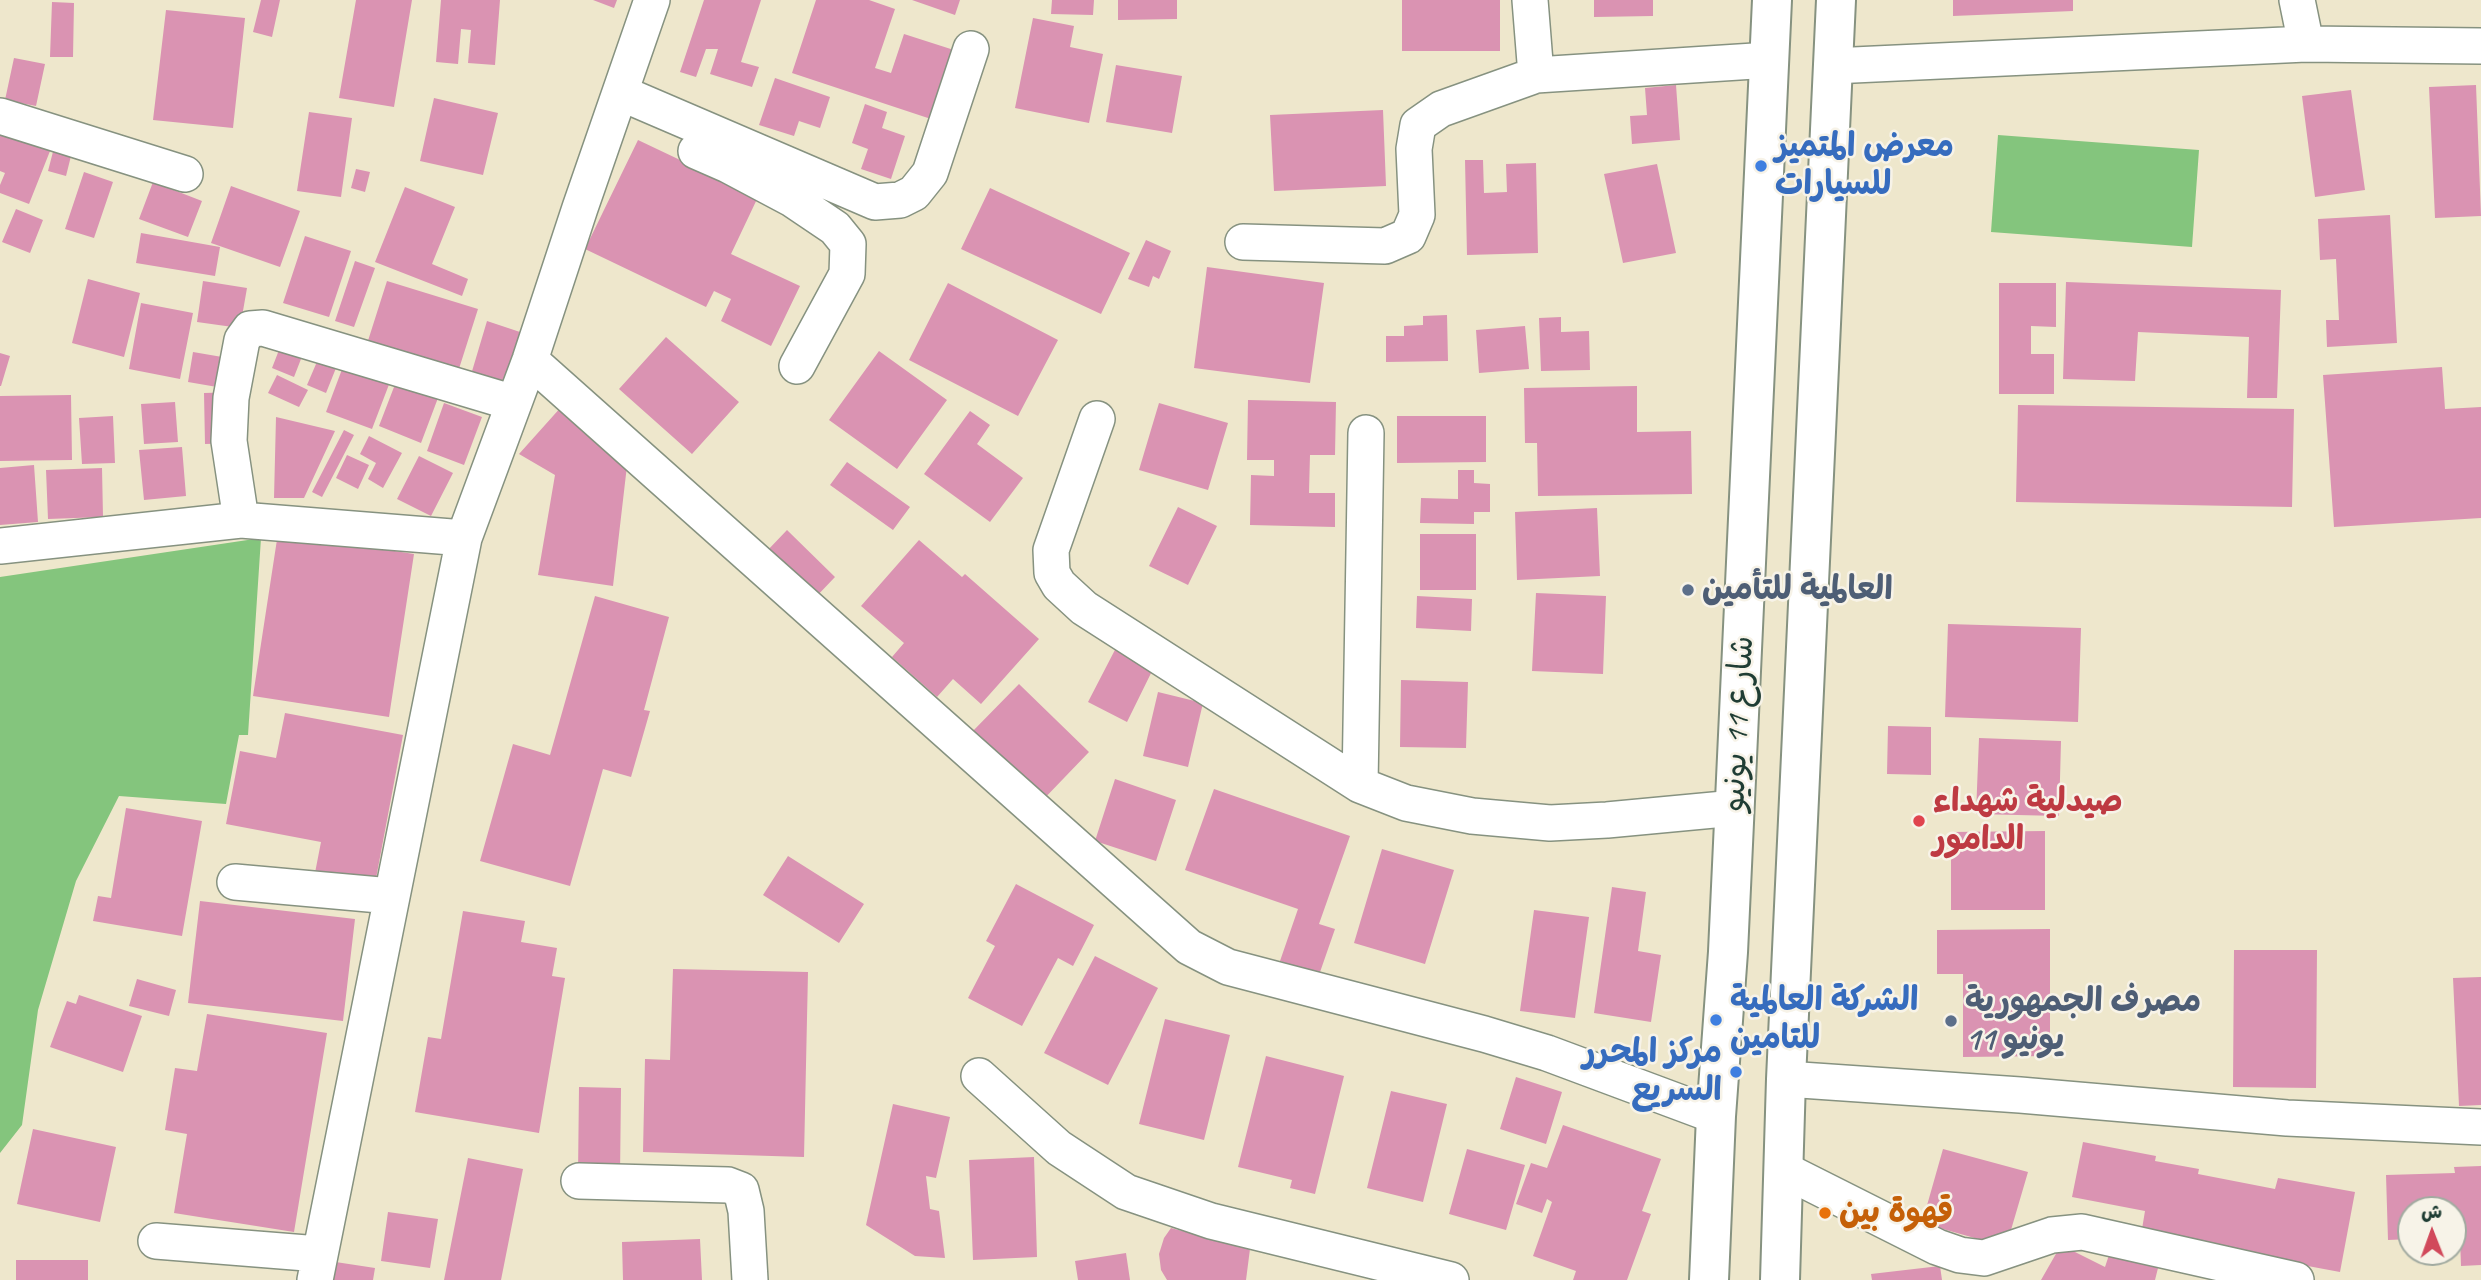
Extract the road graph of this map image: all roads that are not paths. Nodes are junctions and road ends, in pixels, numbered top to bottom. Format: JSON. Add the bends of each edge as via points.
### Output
{"nodes":[{"id":1,"x":652,"y":0,"type":"edge"},
{"id":2,"x":1530,"y":0,"type":"edge"},
{"id":3,"x":1772,"y":0,"type":"edge"},
{"id":4,"x":1836,"y":0,"type":"edge"},
{"id":5,"x":2297,"y":0,"type":"edge"},
{"id":6,"x":2306,"y":44,"type":"junction"},
{"id":7,"x":2481,"y":47,"type":"edge"},
{"id":8,"x":971,"y":49,"type":"dead end"},
{"id":9,"x":1770,"y":60,"type":"junction"},
{"id":10,"x":1832,"y":66,"type":"junction"},
{"id":11,"x":1536,"y":75,"type":"junction"},
{"id":12,"x":618,"y":102,"type":"junction"},
{"id":13,"x":0,"y":116,"type":"edge"},
{"id":14,"x":185,"y":174,"type":"dead end"},
{"id":15,"x":1242,"y":242,"type":"dead end"},
{"id":16,"x":530,"y":360,"type":"junction"},
{"id":17,"x":797,"y":366,"type":"dead end"},
{"id":18,"x":514,"y":402,"type":"junction"},
{"id":19,"x":1097,"y":419,"type":"dead end"},
{"id":20,"x":1366,"y":433,"type":"dead end"},
{"id":21,"x":241,"y":520,"type":"junction"},
{"id":22,"x":464,"y":538,"type":"junction"},
{"id":23,"x":0,"y":546,"type":"edge"},
{"id":24,"x":1360,"y":785,"type":"junction"},
{"id":25,"x":1735,"y":807,"type":"junction"},
{"id":26,"x":235,"y":882,"type":"dead end"},
{"id":27,"x":391,"y":896,"type":"junction"},
{"id":28,"x":979,"y":1076,"type":"dead end"},
{"id":29,"x":1786,"y":1079,"type":"junction"},
{"id":30,"x":1716,"y":1116,"type":"junction"},
{"id":31,"x":2481,"y":1127,"type":"edge"},
{"id":32,"x":1784,"y":1170,"type":"junction"},
{"id":33,"x":579,"y":1181,"type":"dead end"},
{"id":34,"x":156,"y":1241,"type":"dead end"},
{"id":35,"x":317,"y":1267,"type":"edge"},
{"id":36,"x":1783,"y":1274,"type":"edge"},
{"id":37,"x":750,"y":1280,"type":"edge"},
{"id":38,"x":1451,"y":1280,"type":"edge"},
{"id":39,"x":1709,"y":1280,"type":"edge"},
{"id":40,"x":2296,"y":1280,"type":"edge"}],
"edges":[{"from":1,"to":12,"type":"street"},
{"from":2,"to":11,"type":"street"},
{"from":3,"to":9,"type":"highway","name":"شارع 11 يونيو"},
{"from":4,"to":10,"type":"highway","name":"شارع 11 يونيو"},
{"from":5,"to":6,"type":"street"},
{"from":6,"to":7,"type":"street"},
{"from":6,"to":10,"type":"street"},
{"from":8,"to":12,"type":"street","via":[[930,173],[915,193],[900,200],[875,202]]},
{"from":9,"to":11,"type":"street"},
{"from":9,"to":25,"type":"highway","name":"شارع 11 يونيو"},
{"from":10,"to":29,"type":"highway","name":"شارع 11 يونيو"},
{"from":11,"to":15,"type":"street","via":[[1441,109],[1418,125],[1413,149],[1417,215],[1408,236],[1385,246]]},
{"from":12,"to":16,"type":"street"},
{"from":12,"to":17,"type":"street","via":[[653,133],[792,199],[835,228],[848,244],[847,274]]},
{"from":13,"to":14,"type":"street"},
{"from":16,"to":18,"type":"street"},
{"from":16,"to":30,"type":"street","via":[[1189,947],[1228,967],[1547,1053]]},
{"from":18,"to":21,"type":"street","via":[[263,328],[250,329],[242,341],[231,398],[229,441]]},
{"from":18,"to":22,"type":"street"},
{"from":19,"to":24,"type":"street","via":[[1051,550],[1052,573],[1059,585],[1084,608]]},
{"from":20,"to":24,"type":"street"},
{"from":21,"to":22,"type":"street"},
{"from":21,"to":23,"type":"street"},
{"from":22,"to":27,"type":"street"},
{"from":24,"to":25,"type":"street","via":[[1406,803],[1459,814],[1549,822]]},
{"from":25,"to":30,"type":"highway","name":"شارع 11 يونيو"},
{"from":26,"to":27,"type":"street"},
{"from":27,"to":35,"type":"street"},
{"from":28,"to":38,"type":"street","via":[[1059,1148],[1126,1192],[1211,1221]]},
{"from":29,"to":31,"type":"street","via":[[2287,1118]]},
{"from":29,"to":32,"type":"highway","name":"شارع 11 يونيو"},
{"from":30,"to":39,"type":"highway","name":"شارع 11 يونيو"},
{"from":32,"to":36,"type":"highway","name":"شارع 11 يونيو"},
{"from":32,"to":40,"type":"street","via":[[1960,1255],[1984,1258],[2043,1237],[2082,1233]]},
{"from":33,"to":37,"type":"street","via":[[728,1185],[741,1190]]},
{"from":34,"to":35,"type":"street"}]}
